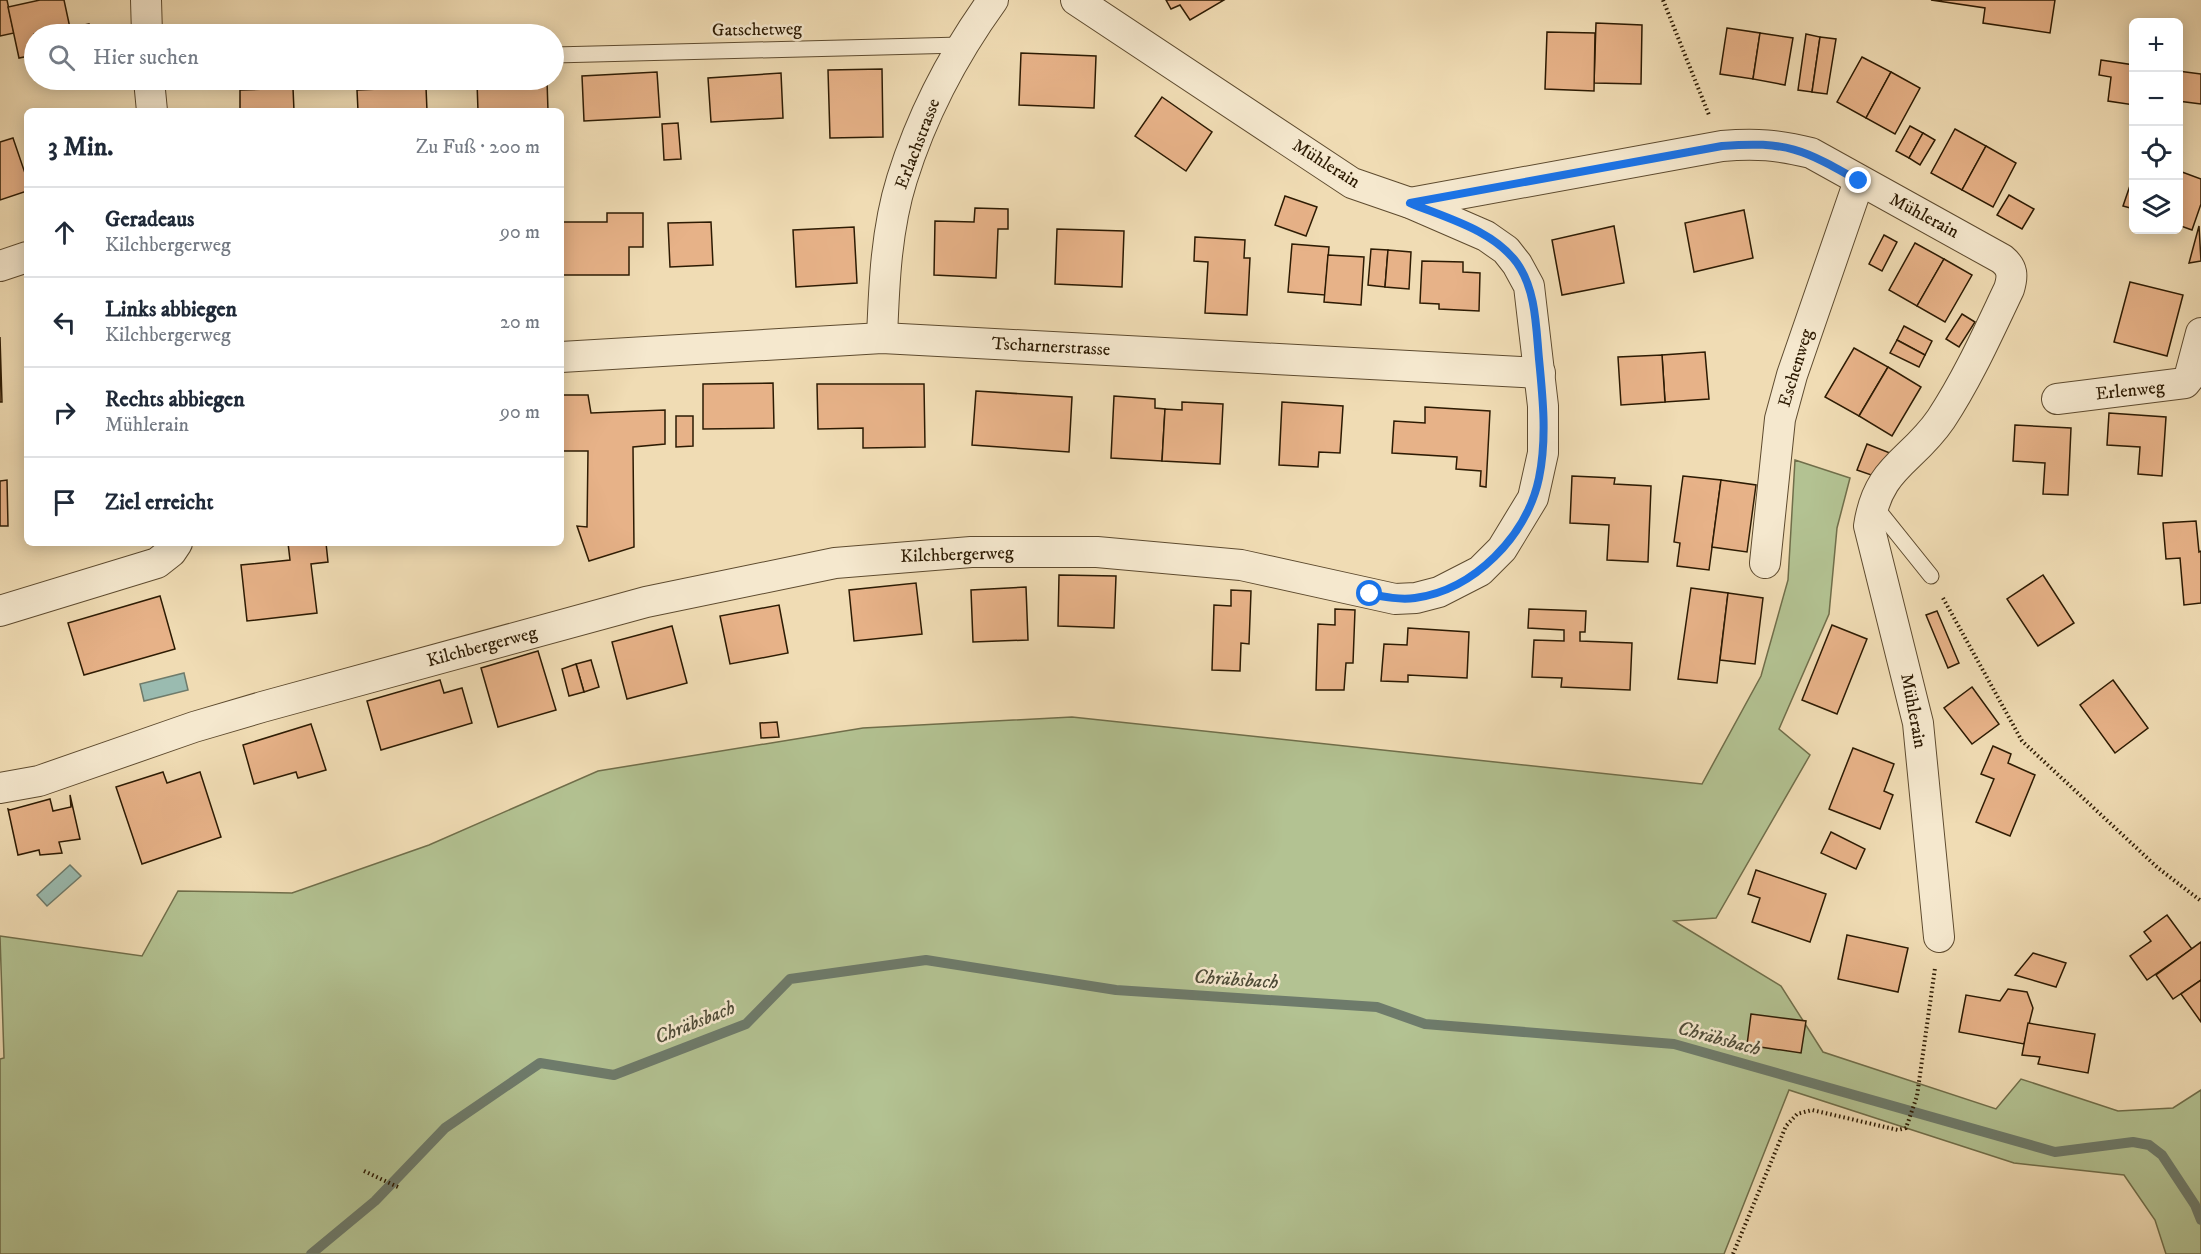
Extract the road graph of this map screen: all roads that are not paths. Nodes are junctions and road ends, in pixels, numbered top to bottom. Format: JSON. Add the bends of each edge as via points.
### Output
{"nodes":[{"id":1,"x":146,"y":0,"type":"edge"},
{"id":2,"x":993,"y":0,"type":"edge"},
{"id":3,"x":1076,"y":0,"type":"edge"},
{"id":4,"x":147,"y":24,"type":"edge"},
{"id":5,"x":961,"y":45,"type":"junction"},
{"id":6,"x":564,"y":55,"type":"edge"},
{"id":7,"x":150,"y":90,"type":"edge"},
{"id":8,"x":152,"y":108,"type":"edge"},
{"id":9,"x":1859,"y":181,"type":"junction"},
{"id":10,"x":1410,"y":203,"type":"junction"},
{"id":11,"x":24,"y":258,"type":"edge"},
{"id":12,"x":0,"y":266,"type":"edge"},
{"id":13,"x":2201,"y":333,"type":"edge"},
{"id":14,"x":882,"y":338,"type":"junction"},
{"id":15,"x":564,"y":357,"type":"edge"},
{"id":16,"x":1540,"y":373,"type":"junction"},
{"id":17,"x":2057,"y":399,"type":"dead end"},
{"id":18,"x":1872,"y":502,"type":"junction"},
{"id":19,"x":175,"y":546,"type":"edge"},
{"id":20,"x":1765,"y":562,"type":"dead end"},
{"id":21,"x":1931,"y":576,"type":"road end"},
{"id":22,"x":0,"y":611,"type":"edge"},
{"id":23,"x":0,"y":788,"type":"edge"},
{"id":24,"x":1939,"y":937,"type":"road end"}],
"edges":[{"from":1,"to":4,"type":"street"},
{"from":2,"to":5,"type":"street","name":"Erlachstrasse"},
{"from":3,"to":10,"type":"street","name":"Mühlerain","via":[[1352,183]]},
{"from":5,"to":6,"type":"lane","name":"Gatschetweg"},
{"from":5,"to":14,"type":"street","name":"Erlachstrasse","via":[[902,179],[890,233]]},
{"from":7,"to":8,"type":"street"},
{"from":9,"to":10,"type":"street","name":"Mühlerain","via":[[1811,153],[1783,145],[1754,144],[1722,146]]},
{"from":9,"to":18,"type":"street","name":"Mühlerain","via":[[2002,259],[2010,266],[2012,279],[1965,380],[1939,422],[1881,484]]},
{"from":9,"to":20,"type":"street","name":"Eschenweg","via":[[1791,375],[1780,419]]},
{"from":10,"to":16,"type":"street","name":"Kilchbergerweg","via":[[1486,236],[1506,250],[1517,264],[1529,286]]},
{"from":11,"to":12,"type":"street"},
{"from":13,"to":17,"type":"street","name":"Erlenweg","via":[[2186,383]]},
{"from":14,"to":15,"type":"street","name":"Tscharnerstrasse"},
{"from":14,"to":16,"type":"street","name":"Tscharnerstrasse"},
{"from":16,"to":23,"type":"street","name":"Kilchbergerweg","via":[[1543,453],[1533,498],[1502,549],[1480,571],[1439,592],[1395,599],[1241,565],[1097,552],[971,552],[835,562],[646,602],[239,714],[39,781]]},
{"from":18,"to":21,"type":"lane"},
{"from":18,"to":24,"type":"street","name":"Mühlerain","via":[[1869,526],[1873,553],[1918,723]]},
{"from":19,"to":22,"type":"street","via":[[157,563]]}]}
